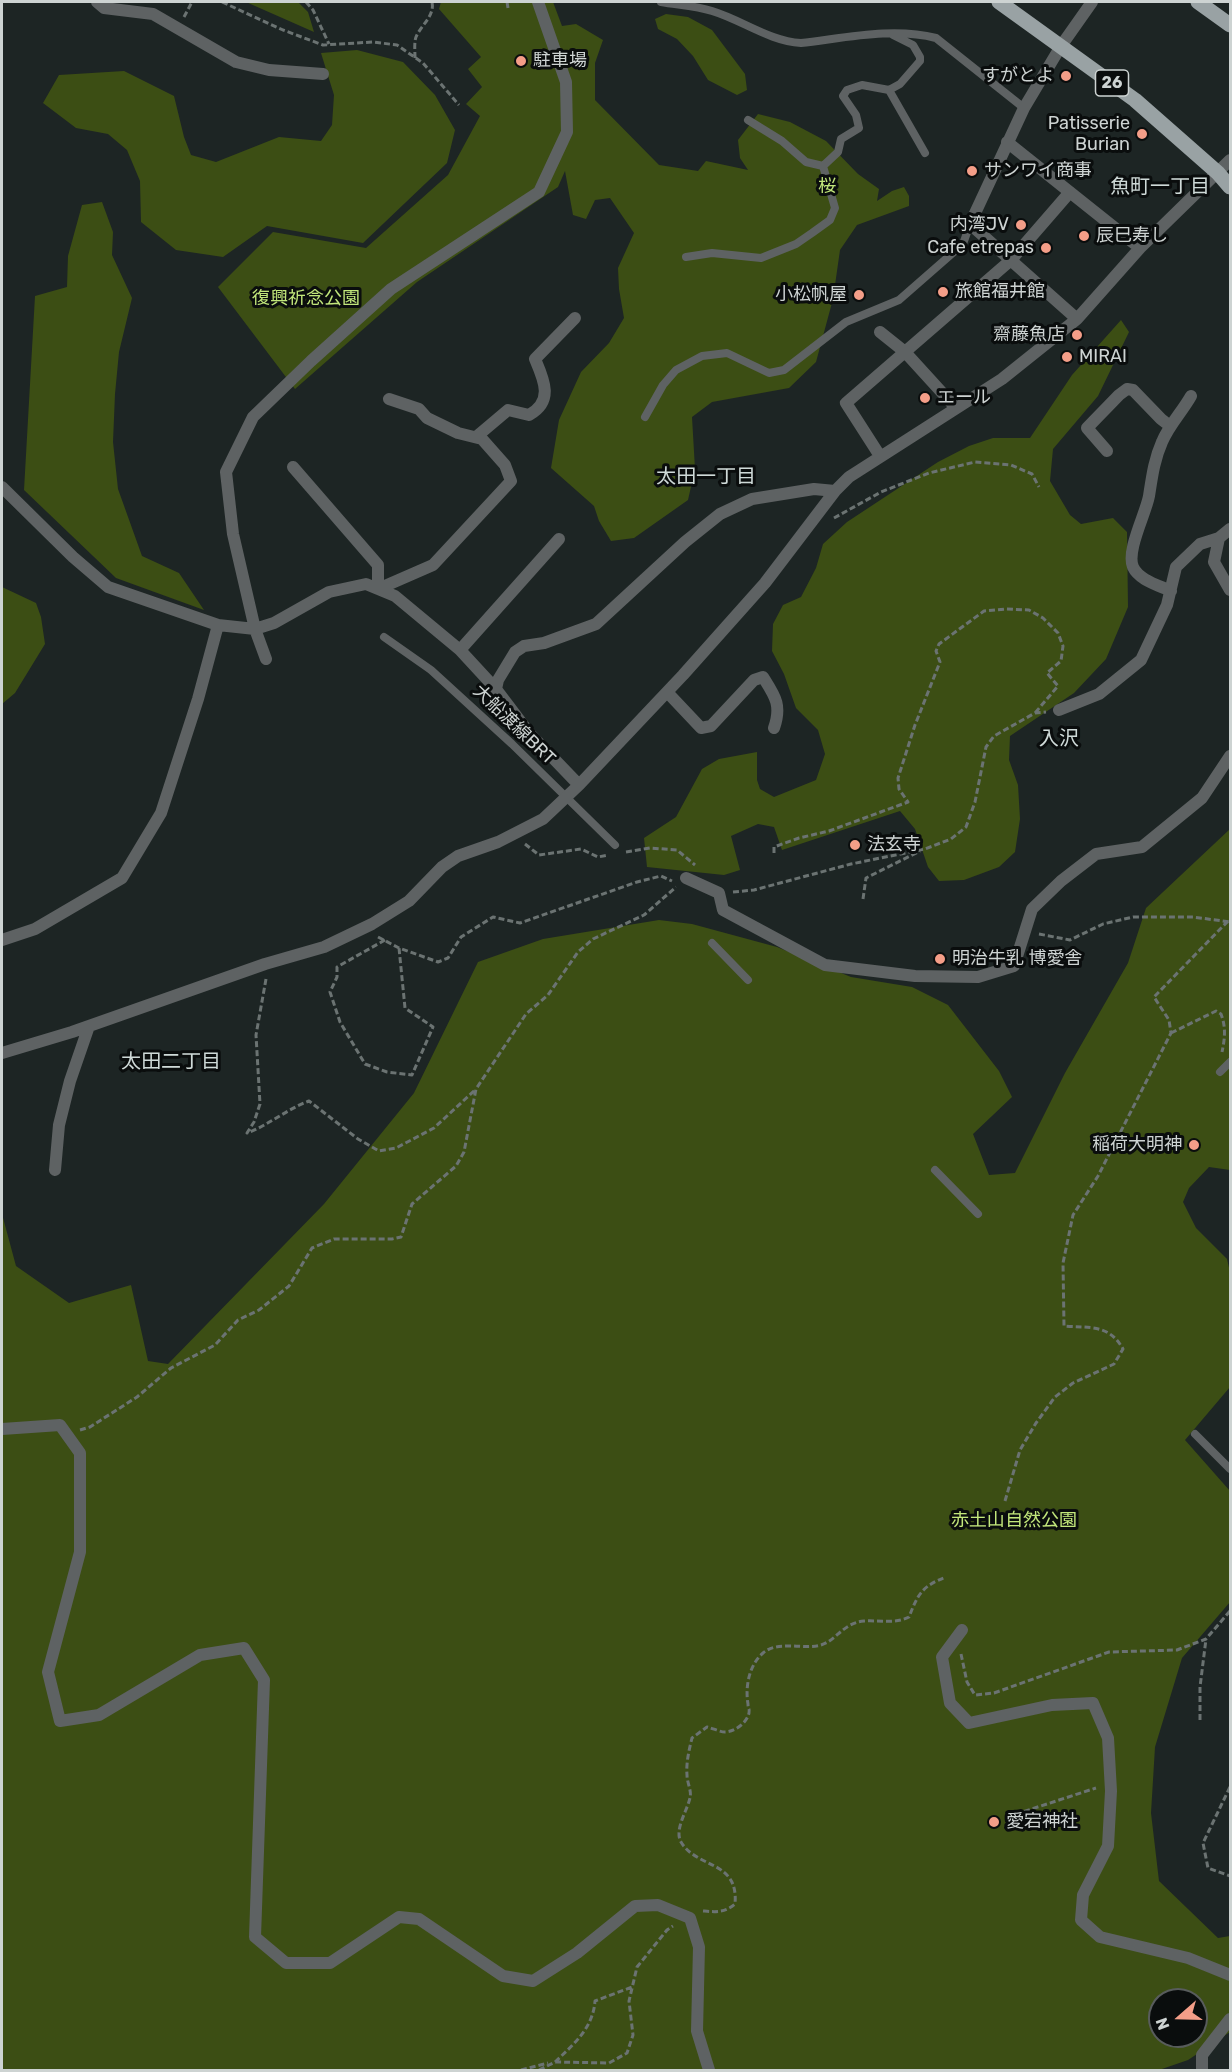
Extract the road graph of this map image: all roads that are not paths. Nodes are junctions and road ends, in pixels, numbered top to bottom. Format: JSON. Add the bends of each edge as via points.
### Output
{"nodes":[{"id":1,"x":98,"y":2,"type":"edge"},
{"id":2,"x":538,"y":2,"type":"edge"},
{"id":3,"x":661,"y":2,"type":"edge"},
{"id":4,"x":999,"y":2,"type":"edge"},
{"id":5,"x":1092,"y":2,"type":"edge"},
{"id":6,"x":1198,"y":2,"type":"edge"},
{"id":7,"x":1230,"y":25,"type":"edge"},
{"id":8,"x":891,"y":33,"type":"junction"},
{"id":9,"x":1061,"y":46,"type":"junction"},
{"id":10,"x":322,"y":74,"type":"dead end"},
{"id":11,"x":889,"y":90,"type":"junction"},
{"id":12,"x":1024,"y":108,"type":"junction"},
{"id":13,"x":748,"y":120,"type":"dead end"},
{"id":14,"x":1007,"y":142,"type":"junction"},
{"id":15,"x":925,"y":153,"type":"dead end"},
{"id":16,"x":1230,"y":160,"type":"edge"},
{"id":17,"x":823,"y":166,"type":"junction"},
{"id":18,"x":1218,"y":173,"type":"junction"},
{"id":19,"x":1230,"y":187,"type":"edge"},
{"id":20,"x":1070,"y":192,"type":"junction"},
{"id":21,"x":970,"y":224,"type":"junction"},
{"id":22,"x":1140,"y":248,"type":"junction"},
{"id":23,"x":686,"y":257,"type":"dead end"},
{"id":24,"x":1011,"y":261,"type":"junction"},
{"id":25,"x":575,"y":318,"type":"dead end"},
{"id":26,"x":1077,"y":319,"type":"junction"},
{"id":27,"x":880,"y":332,"type":"dead end"},
{"id":28,"x":905,"y":352,"type":"junction"},
{"id":29,"x":1191,"y":396,"type":"dead end"},
{"id":30,"x":389,"y":399,"type":"dead end"},
{"id":31,"x":956,"y":408,"type":"junction"},
{"id":32,"x":645,"y":417,"type":"dead end"},
{"id":33,"x":1170,"y":426,"type":"junction"},
{"id":34,"x":476,"y":437,"type":"junction"},
{"id":35,"x":1107,"y":451,"type":"dead end"},
{"id":36,"x":880,"y":456,"type":"junction"},
{"id":37,"x":293,"y":467,"type":"dead end"},
{"id":38,"x":2,"y":488,"type":"edge"},
{"id":39,"x":834,"y":491,"type":"junction"},
{"id":40,"x":1230,"y":530,"type":"edge"},
{"id":41,"x":1219,"y":538,"type":"junction"},
{"id":42,"x":559,"y":539,"type":"dead end"},
{"id":43,"x":378,"y":589,"type":"junction"},
{"id":44,"x":1230,"y":590,"type":"edge"},
{"id":45,"x":1171,"y":591,"type":"junction"},
{"id":46,"x":218,"y":625,"type":"junction"},
{"id":47,"x":255,"y":629,"type":"junction"},
{"id":48,"x":384,"y":637,"type":"dead end"},
{"id":49,"x":460,"y":650,"type":"junction"},
{"id":50,"x":266,"y":659,"type":"dead end"},
{"id":51,"x":496,"y":689,"type":"junction"},
{"id":52,"x":667,"y":692,"type":"junction"},
{"id":53,"x":1059,"y":710,"type":"road end"},
{"id":54,"x":774,"y":728,"type":"dead end"},
{"id":55,"x":1230,"y":756,"type":"edge"},
{"id":56,"x":579,"y":785,"type":"junction"},
{"id":57,"x":566,"y":798,"type":"junction"},
{"id":58,"x":615,"y":845,"type":"dead end"},
{"id":59,"x":686,"y":878,"type":"dead end"},
{"id":60,"x":2,"y":940,"type":"edge"},
{"id":61,"x":712,"y":944,"type":"dead end"},
{"id":62,"x":748,"y":980,"type":"dead end"},
{"id":63,"x":89,"y":1026,"type":"junction"},
{"id":64,"x":2,"y":1053,"type":"edge"},
{"id":65,"x":1230,"y":1062,"type":"edge"},
{"id":66,"x":1220,"y":1072,"type":"road end"},
{"id":67,"x":55,"y":1170,"type":"dead end"},
{"id":68,"x":935,"y":1170,"type":"dead end"},
{"id":69,"x":978,"y":1214,"type":"dead end"},
{"id":70,"x":2,"y":1429,"type":"edge"},
{"id":71,"x":1196,"y":1434,"type":"dead end"},
{"id":72,"x":1229,"y":1467,"type":"edge"},
{"id":73,"x":960,"y":1634,"type":"road end"},
{"id":74,"x":1230,"y":1975,"type":"edge"},
{"id":75,"x":1230,"y":2019,"type":"edge"},
{"id":76,"x":709,"y":2070,"type":"edge"},
{"id":77,"x":1202,"y":2070,"type":"edge"}],
"edges":[{"from":1,"to":10,"type":"street","via":[[104,8],[153,14],[236,62],[269,70]]},
{"from":2,"to":47,"type":"street","via":[[566,82],[567,132],[538,192],[391,289],[254,417],[226,472],[233,534]]},
{"from":3,"to":8,"type":"lane","via":[[712,11],[790,42]]},
{"from":4,"to":9,"type":"main road","number":"26"},
{"from":5,"to":9,"type":"street"},
{"from":6,"to":7,"type":"main road"},
{"from":8,"to":11,"type":"lane","via":[[914,45],[920,61],[900,84]]},
{"from":8,"to":12,"type":"lane","via":[[936,39]]},
{"from":9,"to":12,"type":"street"},
{"from":9,"to":18,"type":"main road","number":"26","via":[[1135,100]]},
{"from":11,"to":15,"type":"lane"},
{"from":11,"to":17,"type":"lane","via":[[862,85],[847,90],[843,96],[860,128],[841,139],[838,152]]},
{"from":12,"to":14,"type":"street"},
{"from":13,"to":17,"type":"lane","via":[[806,162]]},
{"from":14,"to":20,"type":"street"},
{"from":14,"to":21,"type":"street"},
{"from":16,"to":18,"type":"street"},
{"from":17,"to":23,"type":"lane","via":[[835,208],[830,220],[796,244],[761,258],[712,253]]},
{"from":18,"to":19,"type":"main road","number":"26"},
{"from":18,"to":22,"type":"street"},
{"from":20,"to":22,"type":"street"},
{"from":20,"to":24,"type":"street"},
{"from":21,"to":24,"type":"street"},
{"from":21,"to":32,"type":"lane","via":[[963,243],[899,300],[846,322],[784,370],[769,373],[727,352],[702,356],[676,370]]},
{"from":22,"to":26,"type":"street"},
{"from":24,"to":26,"type":"street"},
{"from":24,"to":28,"type":"street"},
{"from":25,"to":34,"type":"street","via":[[535,359],[545,384],[545,396],[536,411],[529,415],[508,410]]},
{"from":26,"to":31,"type":"street","via":[[1002,379]]},
{"from":27,"to":28,"type":"street"},
{"from":28,"to":31,"type":"street"},
{"from":28,"to":36,"type":"street","via":[[846,403]]},
{"from":29,"to":33,"type":"street"},
{"from":30,"to":34,"type":"street","via":[[419,409],[427,418],[458,433]]},
{"from":31,"to":36,"type":"street"},
{"from":33,"to":35,"type":"street","via":[[1133,390],[1127,389],[1087,428]]},
{"from":33,"to":45,"type":"street","via":[[1161,443],[1131,555],[1133,567],[1142,578]]},
{"from":34,"to":43,"type":"street","via":[[505,465],[511,481],[433,565]]},
{"from":36,"to":39,"type":"street"},
{"from":37,"to":43,"type":"street","via":[[378,565]]},
{"from":38,"to":46,"type":"street","via":[[108,587]]},
{"from":39,"to":51,"type":"street","via":[[814,489],[752,500],[720,514],[596,624],[514,652]]},
{"from":39,"to":52,"type":"street","via":[[765,583]]},
{"from":40,"to":41,"type":"street"},
{"from":41,"to":44,"type":"street","via":[[1214,562]]},
{"from":41,"to":45,"type":"street","via":[[1200,544],[1176,567]]},
{"from":42,"to":49,"type":"street"},
{"from":43,"to":47,"type":"street","via":[[366,584],[329,592],[274,623]]},
{"from":43,"to":49,"type":"street","via":[[395,596]]},
{"from":45,"to":53,"type":"street","via":[[1141,660],[1099,694]]},
{"from":46,"to":47,"type":"street"},
{"from":46,"to":60,"type":"street","via":[[160,813],[122,878],[35,929]]},
{"from":47,"to":50,"type":"street"},
{"from":48,"to":57,"type":"lane","name":"大船渡線BRT","via":[[431,670]]},
{"from":49,"to":51,"type":"street"},
{"from":51,"to":56,"type":"street","via":[[530,734]]},
{"from":52,"to":54,"type":"street","via":[[701,728],[711,726],[754,680],[763,677],[778,704]]},
{"from":52,"to":56,"type":"street"},
{"from":55,"to":59,"type":"street","via":[[1202,798],[1142,847],[1096,854],[1061,881],[1032,909],[1014,966],[978,977],[915,976],[825,965],[723,909],[720,892]]},
{"from":56,"to":57,"type":"street"},
{"from":57,"to":58,"type":"lane","name":"大船渡線BRT"},
{"from":57,"to":63,"type":"street","via":[[532,825],[458,856],[409,901],[324,947]]},
{"from":61,"to":62,"type":"lane"},
{"from":63,"to":64,"type":"street"},
{"from":63,"to":67,"type":"street","via":[[59,1125]]},
{"from":65,"to":66,"type":"lane"},
{"from":68,"to":69,"type":"lane"},
{"from":70,"to":76,"type":"street","via":[[60,1425],[80,1453],[80,1552],[48,1671],[60,1721],[99,1715],[200,1655],[244,1648],[264,1680],[255,1937],[286,1964],[330,1963],[399,1917],[419,1918],[503,1976],[533,1981],[577,1953],[635,1906],[658,1905],[690,1918],[699,1947],[697,2031]]},
{"from":71,"to":72,"type":"lane"},
{"from":73,"to":74,"type":"street","via":[[942,1657],[950,1703],[969,1723],[1052,1705],[1093,1703],[1108,1738],[1108,1846],[1083,1895],[1081,1920],[1100,1937],[1188,1958]]},
{"from":75,"to":77,"type":"street","via":[[1202,2055]]}]}
